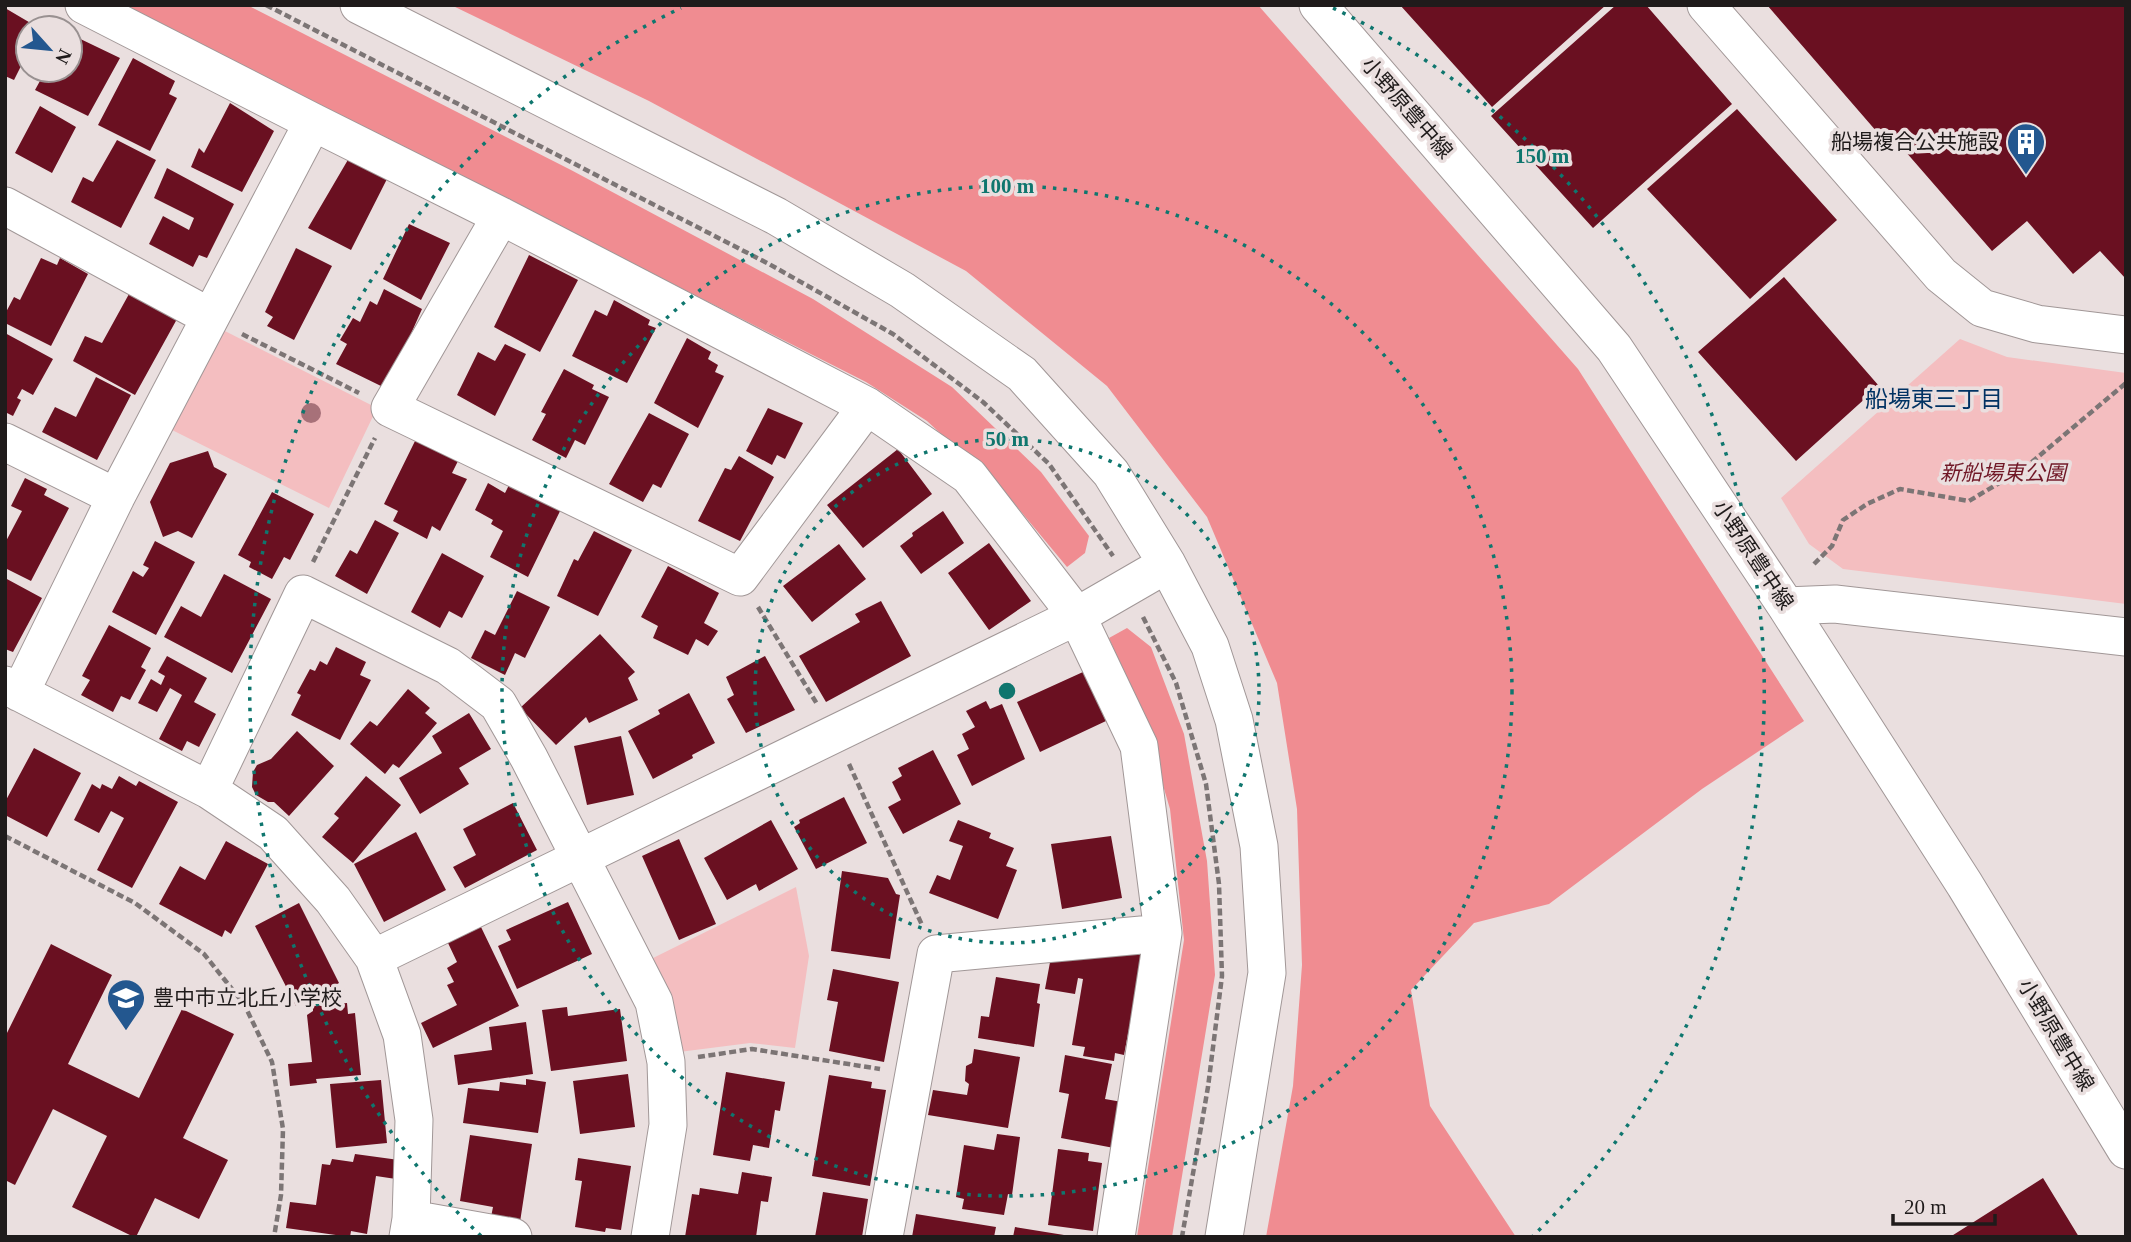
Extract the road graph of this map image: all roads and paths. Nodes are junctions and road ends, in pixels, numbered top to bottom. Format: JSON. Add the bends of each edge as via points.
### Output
{"nodes":[{"id":1,"x":84,"y":5,"type":"edge"},
{"id":2,"x":266,"y":5,"type":"edge"},
{"id":3,"x":359,"y":5,"type":"edge"},
{"id":4,"x":1318,"y":5,"type":"edge"},
{"id":5,"x":1706,"y":5,"type":"edge"},
{"id":6,"x":313,"y":122,"type":"junction"},
{"id":7,"x":5,"y":206,"type":"edge"},
{"id":8,"x":501,"y":216,"type":"junction"},
{"id":9,"x":210,"y":317,"type":"junction"},
{"id":10,"x":2126,"y":335,"type":"edge"},
{"id":11,"x":2126,"y":383,"type":"edge"},
{"id":12,"x":867,"y":406,"type":"junction"},
{"id":13,"x":390,"y":408,"type":"junction"},
{"id":14,"x":5,"y":442,"type":"edge"},
{"id":15,"x":117,"y":497,"type":"junction"},
{"id":16,"x":1814,"y":564,"type":"dead end"},
{"id":17,"x":1167,"y":565,"type":"junction"},
{"id":18,"x":1127,"y":588,"type":"junction"},
{"id":19,"x":303,"y":594,"type":"junction"},
{"id":20,"x":1786,"y":606,"type":"junction"},
{"id":21,"x":1077,"y":616,"type":"junction"},
{"id":22,"x":2126,"y":637,"type":"edge"},
{"id":23,"x":13,"y":689,"type":"edge"},
{"id":24,"x":209,"y":790,"type":"junction"},
{"id":25,"x":5,"y":836,"type":"edge"},
{"id":26,"x":579,"y":858,"type":"junction"},
{"id":27,"x":1163,"y":933,"type":"junction"},
{"id":28,"x":374,"y":958,"type":"junction"},
{"id":29,"x":666,"y":1062,"type":"junction"},
{"id":30,"x":914,"y":1074,"type":"junction"},
{"id":31,"x":2126,"y":1150,"type":"edge"},
{"id":32,"x":409,"y":1228,"type":"edge"},
{"id":33,"x":274,"y":1237,"type":"edge"},
{"id":34,"x":513,"y":1237,"type":"edge"},
{"id":35,"x":650,"y":1237,"type":"edge"},
{"id":36,"x":884,"y":1237,"type":"edge"},
{"id":37,"x":1116,"y":1237,"type":"edge"},
{"id":38,"x":1182,"y":1237,"type":"edge"},
{"id":39,"x":1224,"y":1237,"type":"edge"}],
"edges":[{"from":1,"to":6,"type":"street"},
{"from":2,"to":18,"type":"path","via":[[769,264],[893,334],[983,402],[1049,464],[1112,554]]},
{"from":3,"to":17,"type":"street","via":[[776,216],[913,297],[1022,374],[1111,472]]},
{"from":4,"to":20,"type":"street","name":"小野原豊中線","via":[[1614,348]]},
{"from":5,"to":10,"type":"street","via":[[1941,275],[1982,308],[2037,324]]},
{"from":6,"to":8,"type":"street"},
{"from":6,"to":9,"type":"street"},
{"from":7,"to":9,"type":"street"},
{"from":8,"to":12,"type":"street"},
{"from":8,"to":13,"type":"street"},
{"from":9,"to":13,"type":"path"},
{"from":9,"to":15,"type":"street"},
{"from":11,"to":16,"type":"path","via":[[2026,467],[1969,501],[1900,489],[1867,504],[1843,520],[1832,546]]},
{"from":12,"to":13,"type":"street","via":[[740,577]]},
{"from":12,"to":21,"type":"street","via":[[969,476]]},
{"from":13,"to":19,"type":"path","via":[[304,578]]},
{"from":14,"to":15,"type":"street"},
{"from":15,"to":23,"type":"street"},
{"from":17,"to":18,"type":"street"},
{"from":17,"to":39,"type":"street","via":[[1209,646],[1234,720],[1259,846],[1267,974]]},
{"from":18,"to":21,"type":"street"},
{"from":18,"to":38,"type":"path","via":[[1176,683],[1206,784],[1219,884],[1222,976]]},
{"from":19,"to":24,"type":"street"},
{"from":19,"to":26,"type":"street","via":[[448,666],[498,704]]},
{"from":20,"to":22,"type":"street","via":[[1835,604]]},
{"from":20,"to":31,"type":"street","name":"小野原豊中線","via":[[1965,885]]},
{"from":21,"to":26,"type":"street"},
{"from":21,"to":27,"type":"street","via":[[1139,746]]},
{"from":23,"to":24,"type":"street"},
{"from":24,"to":28,"type":"street","via":[[273,833],[333,900]]},
{"from":25,"to":33,"type":"path","via":[[135,903],[204,954],[244,1004],[272,1062],[283,1129]]},
{"from":26,"to":28,"type":"street"},
{"from":26,"to":29,"type":"street","via":[[653,1002]]},
{"from":27,"to":30,"type":"street","via":[[936,954]]},
{"from":27,"to":37,"type":"street"},
{"from":28,"to":32,"type":"street","via":[[402,1035],[414,1120]]},
{"from":29,"to":30,"type":"path","via":[[752,1049]]},
{"from":29,"to":35,"type":"street","via":[[668,1125]]},
{"from":30,"to":36,"type":"street"},
{"from":32,"to":34,"type":"street"}]}
